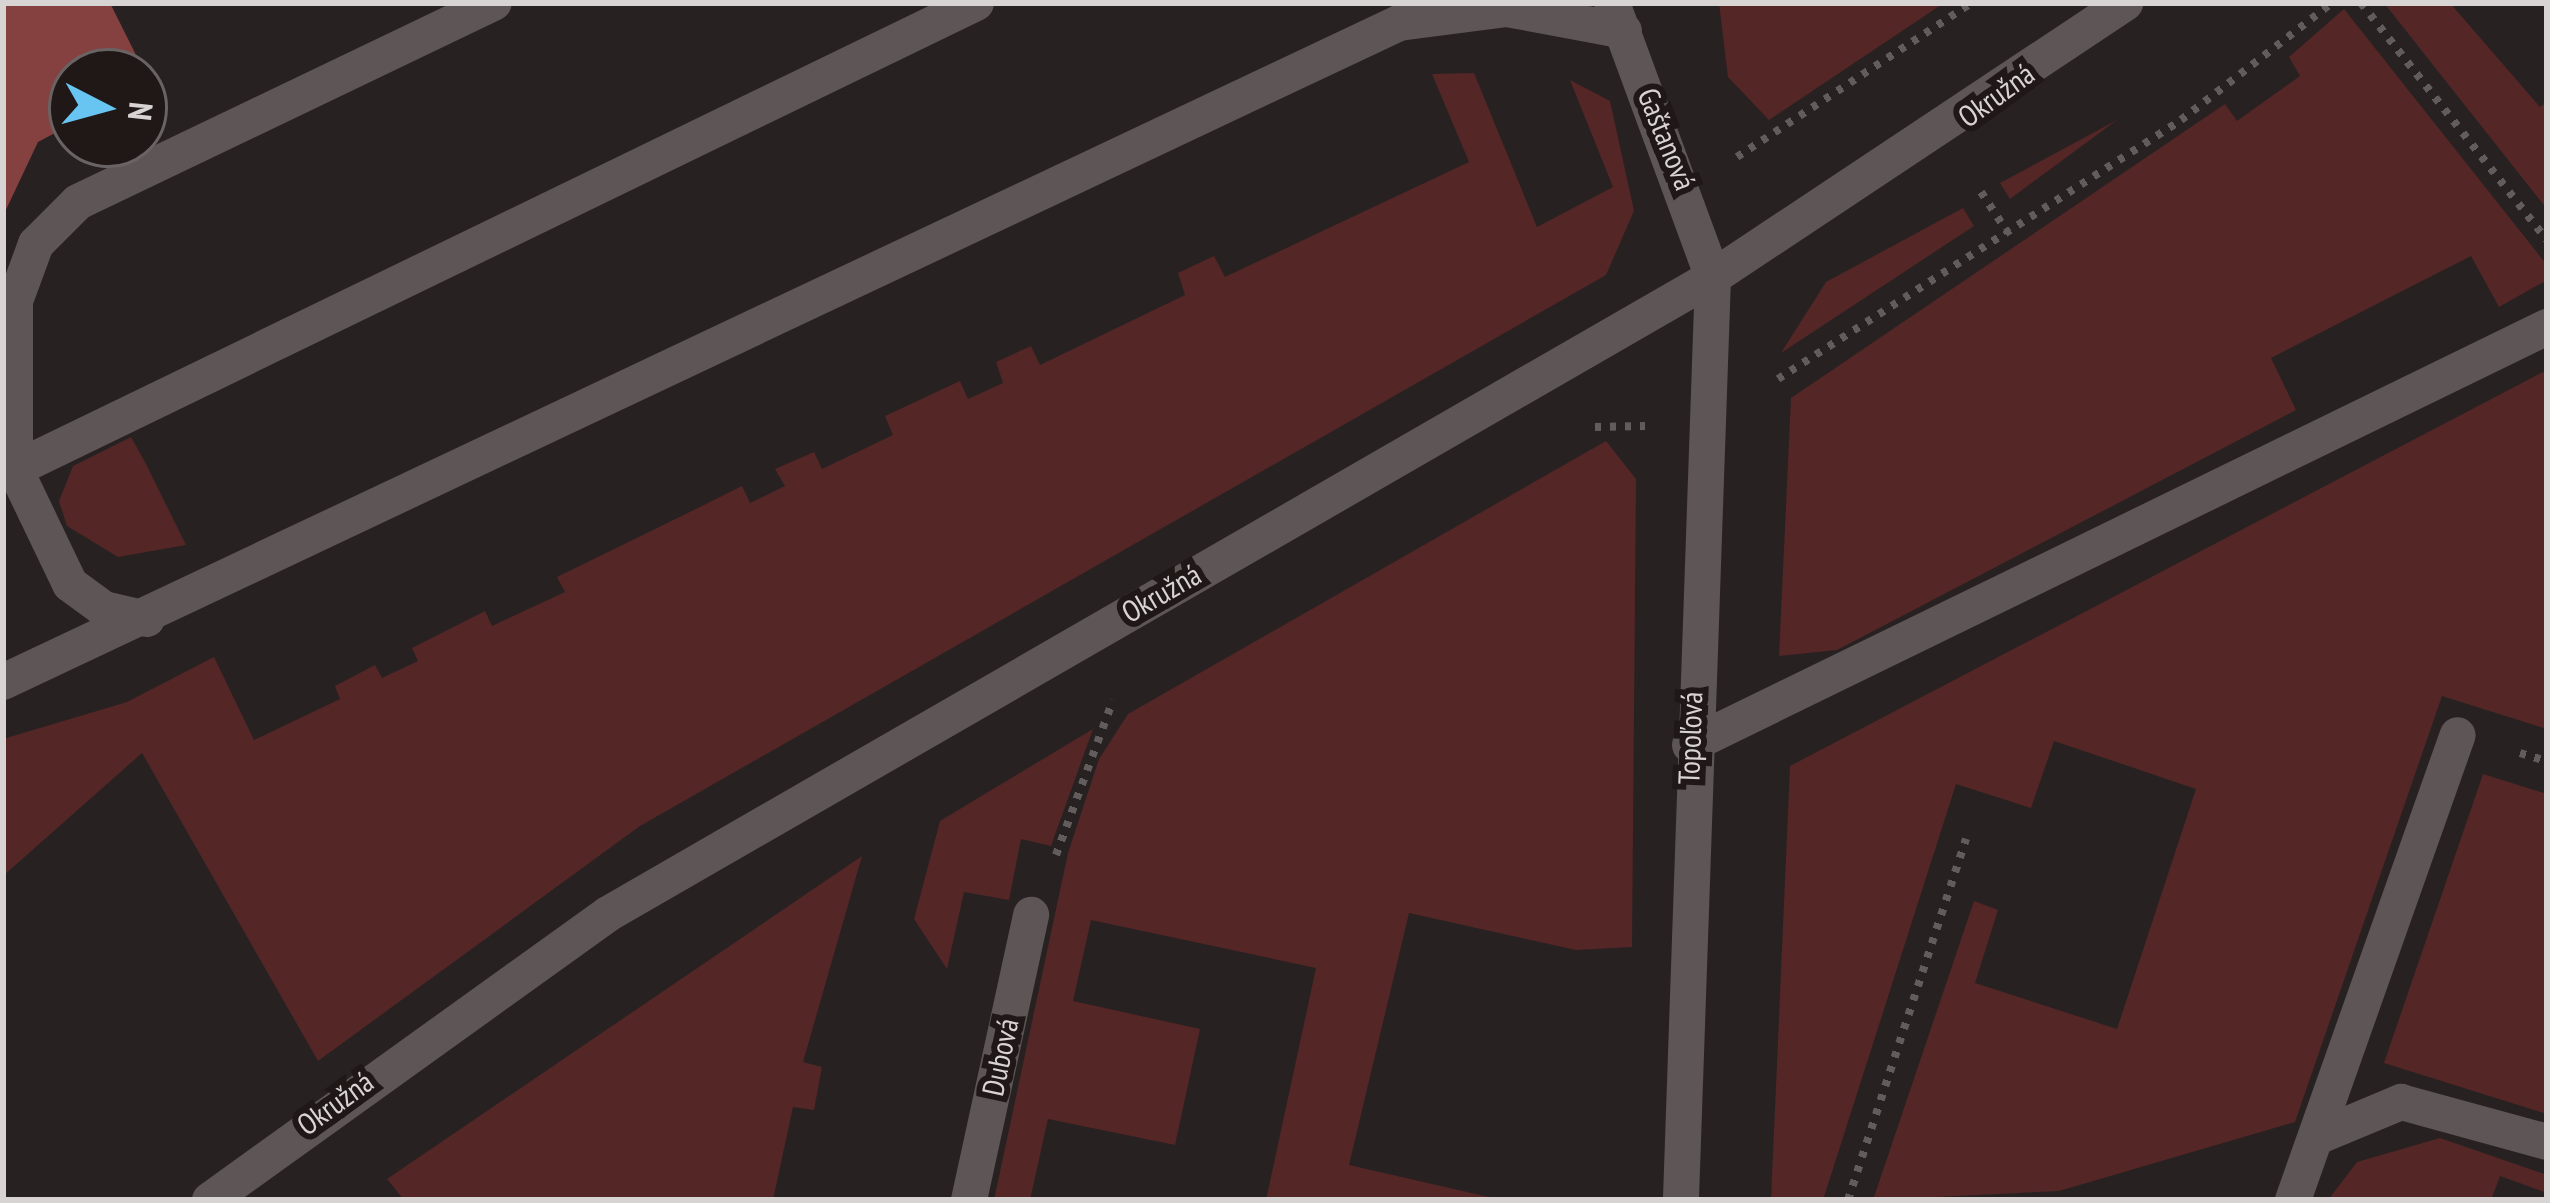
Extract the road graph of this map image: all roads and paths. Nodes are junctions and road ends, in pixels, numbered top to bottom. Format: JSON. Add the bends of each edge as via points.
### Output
{"nodes":[{"id":1,"x":494,"y":3,"type":"edge"},
{"id":2,"x":976,"y":3,"type":"edge"},
{"id":3,"x":1972,"y":3,"type":"edge"},
{"id":4,"x":2125,"y":3,"type":"edge"},
{"id":5,"x":2332,"y":3,"type":"edge"},
{"id":6,"x":2361,"y":3,"type":"edge"},
{"id":7,"x":1618,"y":17,"type":"edge"},
{"id":8,"x":1687,"y":190,"type":"junction"},
{"id":9,"x":1981,"y":192,"type":"dead end"},
{"id":10,"x":2008,"y":233,"type":"junction"},
{"id":11,"x":2547,"y":240,"type":"edge"},
{"id":12,"x":1713,"y":277,"type":"junction"},
{"id":13,"x":2547,"y":327,"type":"edge"},
{"id":14,"x":1700,"y":428,"type":"junction"},
{"id":15,"x":16,"y":470,"type":"junction"},
{"id":16,"x":147,"y":619,"type":"junction"},
{"id":17,"x":3,"y":682,"type":"edge"},
{"id":18,"x":1115,"y":693,"type":"dead end"},
{"id":19,"x":2458,"y":735,"type":"dead end"},
{"id":20,"x":1690,"y":745,"type":"junction"},
{"id":21,"x":1966,"y":839,"type":"dead end"},
{"id":22,"x":1031,"y":915,"type":"joint"},
{"id":23,"x":2322,"y":1135,"type":"junction"},
{"id":24,"x":2547,"y":1142,"type":"edge"},
{"id":25,"x":2285,"y":1198,"type":"edge"},
{"id":26,"x":210,"y":1200,"type":"edge"},
{"id":27,"x":969,"y":1200,"type":"edge"},
{"id":28,"x":1681,"y":1200,"type":"edge"},
{"id":29,"x":1848,"y":1200,"type":"edge"}],
"edges":[{"from":1,"to":15,"type":"street","via":[[78,202],[36,244],[15,301]]},
{"from":2,"to":15,"type":"street"},
{"from":3,"to":8,"type":"path"},
{"from":4,"to":12,"type":"street","name":"Okružná"},
{"from":5,"to":10,"type":"path","via":[[2276,54]]},
{"from":6,"to":11,"type":"path"},
{"from":7,"to":8,"type":"street","name":"Gaštanová"},
{"from":7,"to":16,"type":"street","via":[[1507,9],[1399,23]]},
{"from":8,"to":12,"type":"street","name":"Gaštanová"},
{"from":9,"to":10,"type":"path"},
{"from":10,"to":14,"type":"path"},
{"from":12,"to":14,"type":"street","name":"Topoľová"},
{"from":12,"to":26,"type":"street","name":"Okružná","via":[[608,914]]},
{"from":13,"to":20,"type":"street"},
{"from":14,"to":20,"type":"street","name":"Topoľová"},
{"from":15,"to":16,"type":"street","via":[[70,584],[104,609]]},
{"from":16,"to":17,"type":"street"},
{"from":18,"to":22,"type":"path"},
{"from":19,"to":23,"type":"street"},
{"from":20,"to":28,"type":"street","name":"Topoľová"},
{"from":21,"to":29,"type":"path"},
{"from":22,"to":27,"type":"street","name":"Dubová"},
{"from":23,"to":24,"type":"street","via":[[2402,1102]]},
{"from":23,"to":25,"type":"street"}]}
